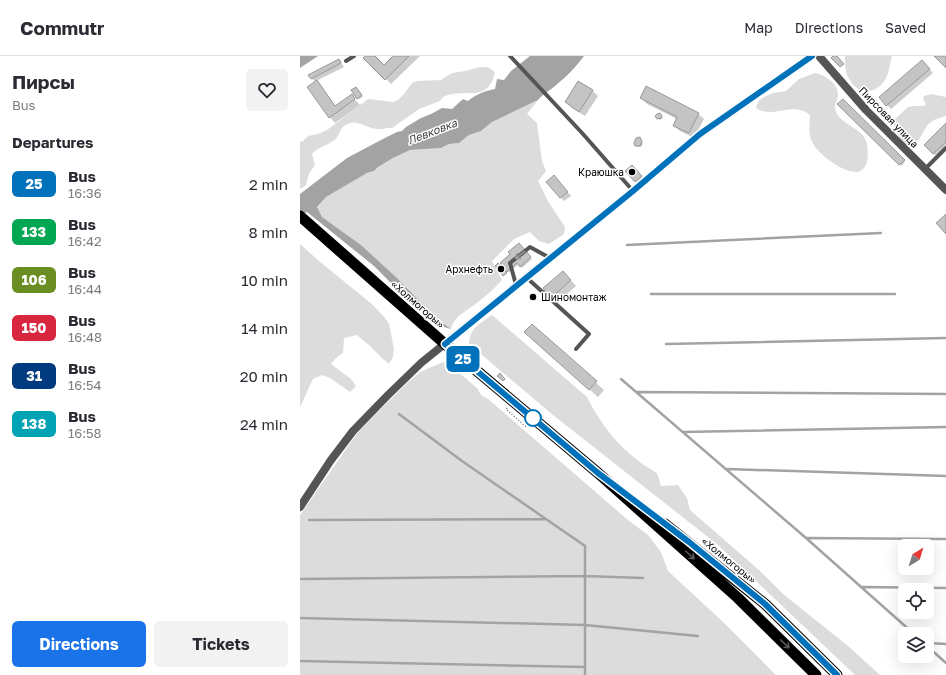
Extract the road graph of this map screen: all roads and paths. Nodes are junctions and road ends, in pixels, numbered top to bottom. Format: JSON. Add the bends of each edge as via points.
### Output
{"nodes":[{"id":1,"x":354,"y":56,"type":"edge"},
{"id":2,"x":510,"y":56,"type":"edge"},
{"id":3,"x":812,"y":56,"type":"edge"},
{"id":4,"x":819,"y":56,"type":"edge"},
{"id":5,"x":346,"y":61,"type":"dead end"},
{"id":6,"x":946,"y":148,"type":"edge"},
{"id":7,"x":925,"y":169,"type":"junction"},
{"id":8,"x":946,"y":190,"type":"edge"},
{"id":9,"x":633,"y":191,"type":"junction"},
{"id":10,"x":300,"y":216,"type":"edge"},
{"id":11,"x":550,"y":259,"type":"junction"},
{"id":12,"x":527,"y":278,"type":"junction"},
{"id":13,"x":516,"y":286,"type":"junction"},
{"id":14,"x":445,"y":344,"type":"junction"},
{"id":15,"x":576,"y":348,"type":"dead end"},
{"id":16,"x":598,"y":473,"type":"junction"},
{"id":17,"x":300,"y":507,"type":"edge"},
{"id":18,"x":816,"y":675,"type":"edge"},
{"id":19,"x":837,"y":675,"type":"edge"}],
"edges":[{"from":1,"to":5,"type":"lane"},
{"from":2,"to":9,"type":"lane"},
{"from":3,"to":9,"type":"street","via":[[700,134]]},
{"from":4,"to":7,"type":"street","name":"Пирсовая улица","via":[[866,110]]},
{"from":6,"to":7,"type":"lane"},
{"from":7,"to":8,"type":"street","name":"Пирсовая улица"},
{"from":9,"to":11,"type":"street"},
{"from":10,"to":14,"type":"highway","name":"«Холмогоры»"},
{"from":11,"to":12,"type":"street"},
{"from":11,"to":13,"type":"lane","one_way":true,"via":[[530,247],[510,263]]},
{"from":12,"to":13,"type":"street"},
{"from":12,"to":15,"type":"lane","via":[[589,334]]},
{"from":13,"to":14,"type":"street"},
{"from":14,"to":16,"type":"highway","name":"«Холмогоры»"},
{"from":14,"to":17,"type":"street","via":[[421,363],[353,431]]},
{"from":16,"to":18,"type":"highway","name":"«Холмогоры»","one_way":true,"via":[[738,598]]},
{"from":16,"to":19,"type":"highway","name":"«Холмогоры»","via":[[765,604]]}]}
